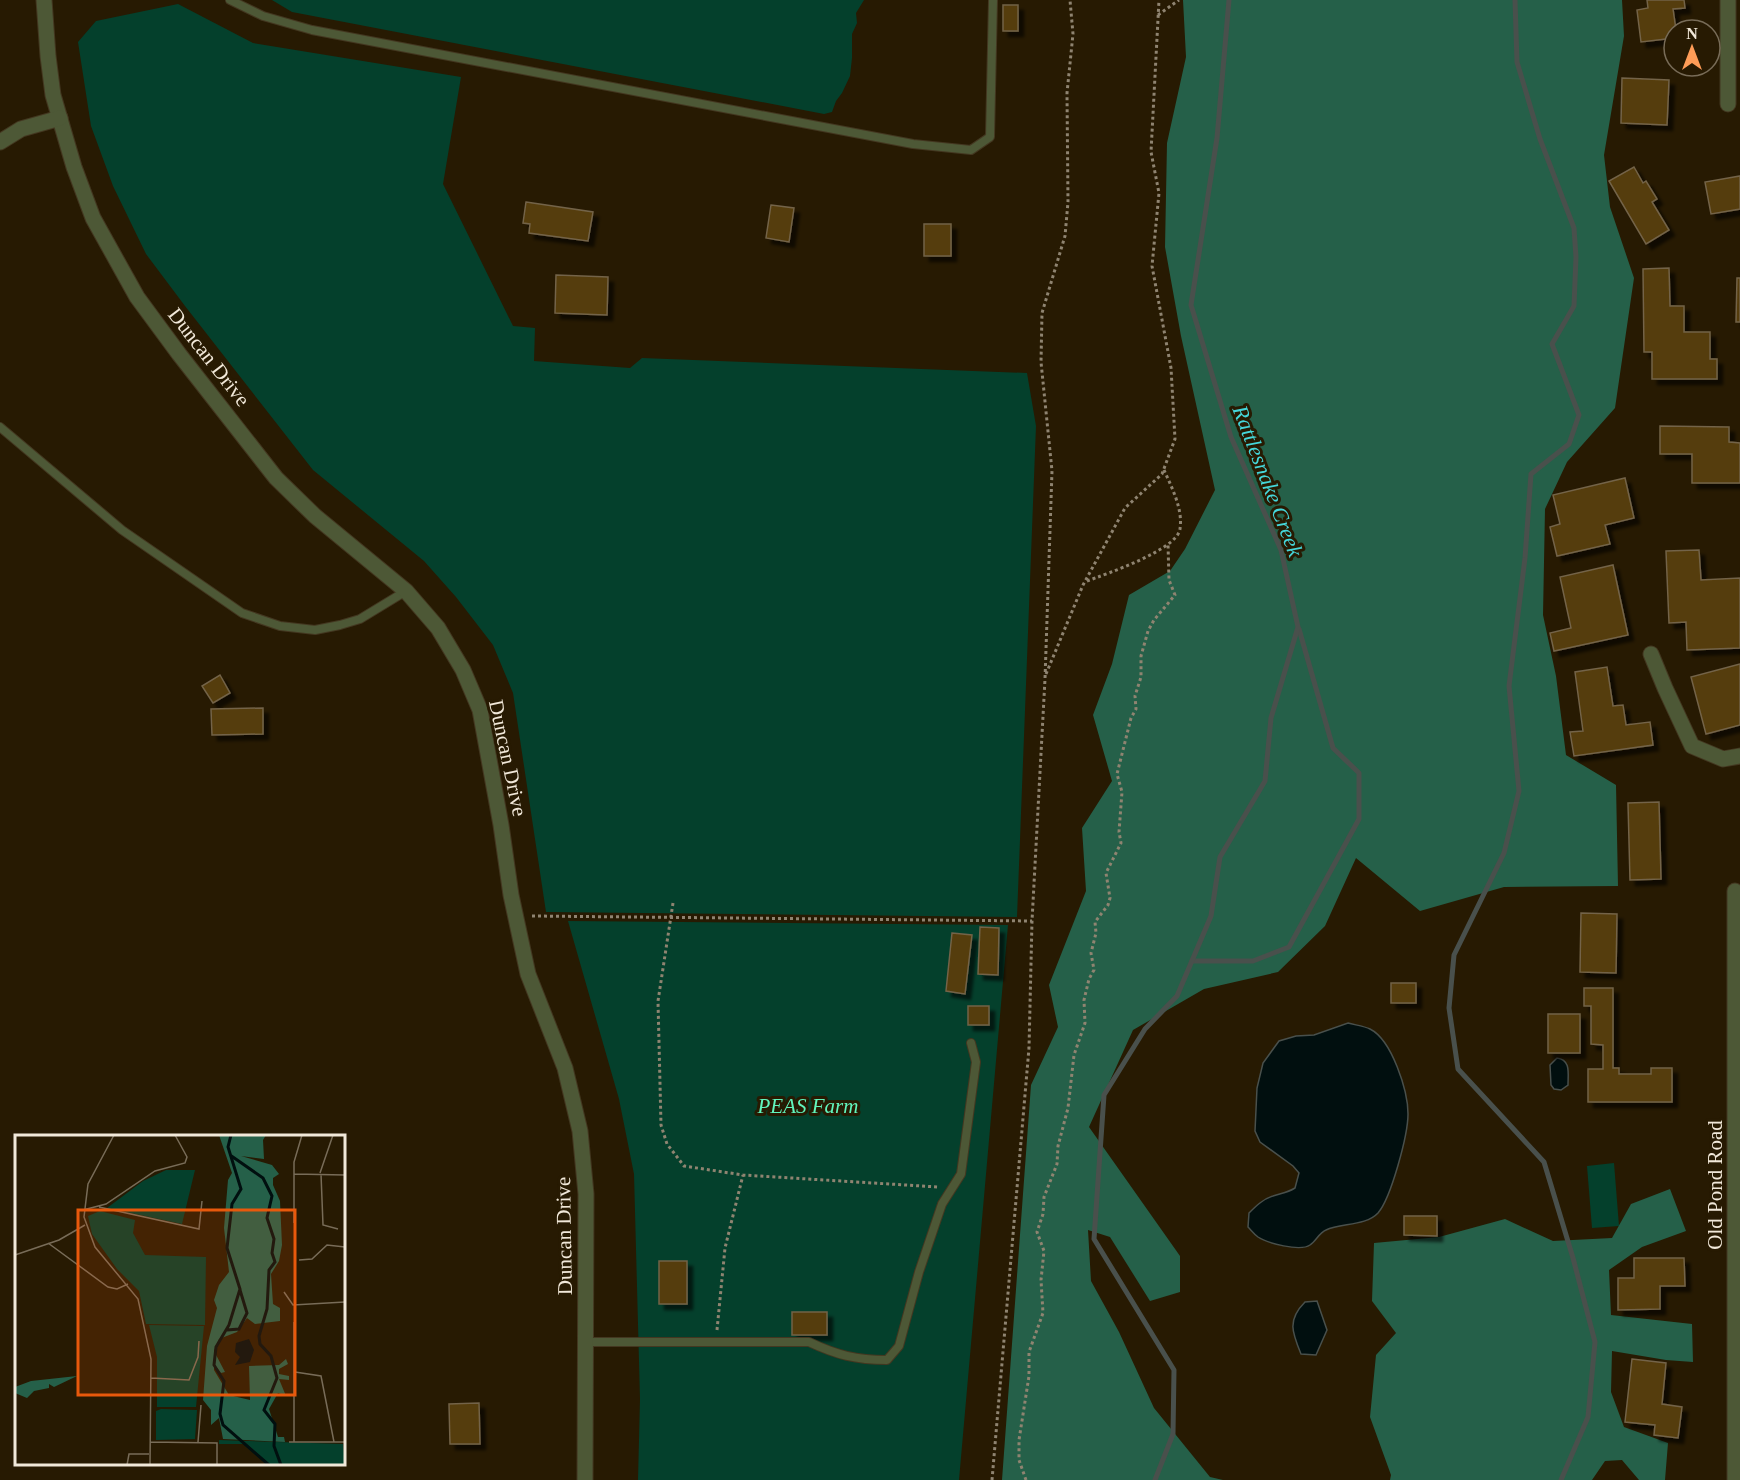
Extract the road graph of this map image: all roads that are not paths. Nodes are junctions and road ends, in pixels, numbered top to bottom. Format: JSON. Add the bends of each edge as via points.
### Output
{"nodes":[{"id":1,"x":45,"y":0,"type":"edge"},
{"id":2,"x":230,"y":0,"type":"edge"},
{"id":3,"x":993,"y":0,"type":"edge"},
{"id":4,"x":1728,"y":0,"type":"edge"},
{"id":5,"x":1728,"y":104,"type":"dead end"},
{"id":6,"x":60,"y":118,"type":"junction"},
{"id":7,"x":0,"y":142,"type":"edge"},
{"id":8,"x":0,"y":427,"type":"edge"},
{"id":9,"x":406,"y":591,"type":"junction"},
{"id":10,"x":1651,"y":654,"type":"dead end"},
{"id":11,"x":1740,"y":756,"type":"edge"},
{"id":12,"x":1735,"y":891,"type":"dead end"},
{"id":13,"x":970,"y":1043,"type":"dead end"},
{"id":14,"x":1738,"y":1291,"type":"edge"},
{"id":15,"x":587,"y":1342,"type":"junction"},
{"id":16,"x":585,"y":1480,"type":"edge"},
{"id":17,"x":1735,"y":1480,"type":"edge"}],
"edges":[{"from":1,"to":6,"type":"street","name":"Duncan Drive","via":[[48,56]]},
{"from":2,"to":3,"type":"lane","via":[[263,16],[312,30],[913,144],[971,150],[990,137]]},
{"from":4,"to":5,"type":"street"},
{"from":6,"to":7,"type":"street","via":[[21,129]]},
{"from":6,"to":9,"type":"street","name":"Duncan Drive","via":[[93,218],[137,297],[172,345],[276,478],[315,516]]},
{"from":8,"to":9,"type":"lane","via":[[122,530],[242,613],[280,626],[315,630],[360,619]]},
{"from":9,"to":15,"type":"street","name":"Duncan Drive","via":[[438,628],[463,670],[480,710],[528,974],[565,1068],[580,1131],[586,1194]]},
{"from":10,"to":11,"type":"street","via":[[1692,746],[1723,759]]},
{"from":12,"to":14,"type":"street","name":"Old Pond Road"},
{"from":13,"to":15,"type":"lane","via":[[976,1062],[961,1174],[942,1204],[899,1346],[887,1360],[833,1354],[809,1342]]},
{"from":14,"to":17,"type":"street","name":"Old Pond Road"},
{"from":15,"to":16,"type":"street","name":"Duncan Drive"}]}
